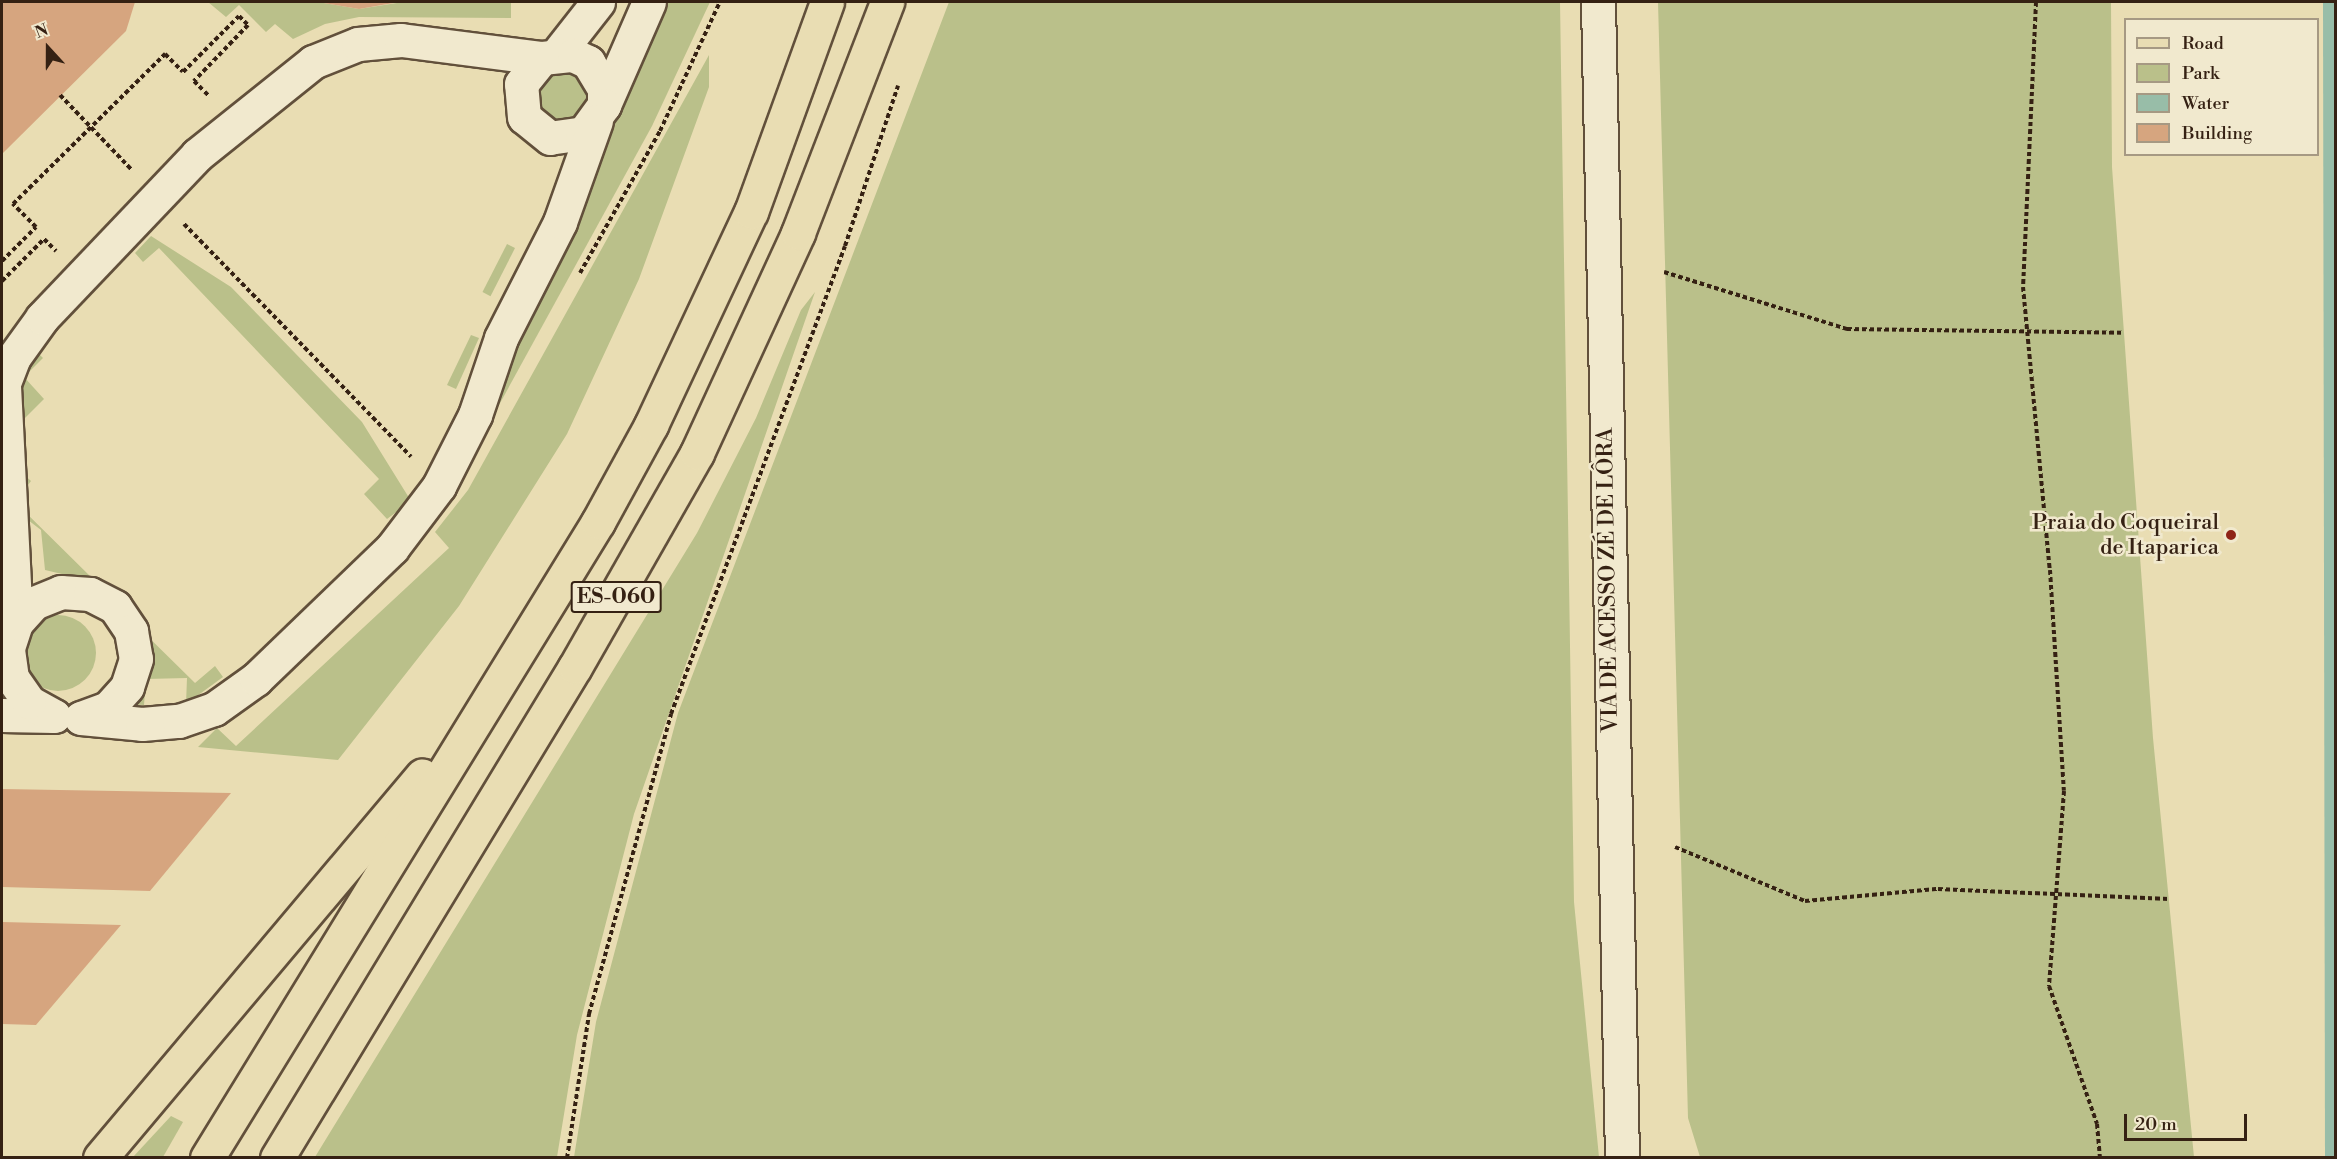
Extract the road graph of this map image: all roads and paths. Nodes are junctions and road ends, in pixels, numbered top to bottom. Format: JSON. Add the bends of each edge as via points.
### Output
{"nodes":[{"id":1,"x":598,"y":2,"type":"edge"},
{"id":2,"x":649,"y":2,"type":"edge"},
{"id":3,"x":827,"y":2,"type":"edge"},
{"id":4,"x":887,"y":2,"type":"edge"},
{"id":5,"x":1598,"y":2,"type":"edge"},
{"id":6,"x":2036,"y":2,"type":"edge"},
{"id":7,"x":550,"y":56,"type":"junction"},
{"id":8,"x":901,"y":79,"type":"dead end"},
{"id":9,"x":194,"y":81,"type":"dead end"},
{"id":10,"x":60,"y":95,"type":"dead end"},
{"id":11,"x":600,"y":113,"type":"junction"},
{"id":12,"x":91,"y":127,"type":"junction"},
{"id":13,"x":156,"y":196,"type":"junction"},
{"id":14,"x":44,"y":239,"type":"dead end"},
{"id":15,"x":2,"y":261,"type":"edge"},
{"id":16,"x":1664,"y":272,"type":"dead end"},
{"id":17,"x":2,"y":281,"type":"edge"},
{"id":18,"x":2027,"y":333,"type":"junction"},
{"id":19,"x":2124,"y":333,"type":"dead end"},
{"id":20,"x":439,"y":486,"type":"junction"},
{"id":21,"x":9,"y":640,"type":"edge"},
{"id":22,"x":489,"y":697,"type":"junction"},
{"id":23,"x":2,"y":715,"type":"edge"},
{"id":24,"x":67,"y":717,"type":"junction"},
{"id":25,"x":1675,"y":848,"type":"dead end"},
{"id":26,"x":2057,"y":892,"type":"junction"},
{"id":27,"x":2169,"y":899,"type":"dead end"},
{"id":28,"x":99,"y":1158,"type":"edge"},
{"id":29,"x":207,"y":1158,"type":"edge"},
{"id":30,"x":277,"y":1158,"type":"edge"},
{"id":31,"x":567,"y":1158,"type":"edge"},
{"id":32,"x":1622,"y":1158,"type":"edge"},
{"id":33,"x":2100,"y":1158,"type":"edge"}],
"edges":[{"from":1,"to":7,"type":"street"},
{"from":2,"to":11,"type":"street"},
{"from":3,"to":22,"type":"main road","number":"ES-060","via":[[751,212],[696,334],[598,522]]},
{"from":4,"to":30,"type":"main road","number":"ES-060","via":[[834,149],[743,361],[697,453],[575,667]]},
{"from":5,"to":32,"type":"street","name":"VIA DE ACESSO ZÉ DE LÔRA"},
{"from":6,"to":18,"type":"path","via":[[2023,287]]},
{"from":7,"to":11,"type":"street","via":[[588,62],[599,75]]},
{"from":7,"to":11,"type":"street","via":[[520,84],[519,101],[535,130],[567,138]]},
{"from":7,"to":13,"type":"street","via":[[401,40],[357,44],[313,62],[269,94]]},
{"from":8,"to":31,"type":"path","via":[[845,246],[665,734],[589,1014]]},
{"from":9,"to":12,"type":"path","via":[[249,26],[239,16],[183,72],[165,54]]},
{"from":10,"to":12,"type":"path"},
{"from":11,"to":20,"type":"street","via":[[560,222],[501,338],[475,415]]},
{"from":12,"to":13,"type":"path"},
{"from":12,"to":15,"type":"path","via":[[13,204],[36,227]]},
{"from":13,"to":20,"type":"path"},
{"from":13,"to":21,"type":"street","via":[[42,318],[14,357],[4,383]]},
{"from":14,"to":17,"type":"path"},
{"from":16,"to":18,"type":"path","via":[[1847,329]]},
{"from":18,"to":19,"type":"path"},
{"from":18,"to":26,"type":"path","via":[[2064,791]]},
{"from":20,"to":24,"type":"street","via":[[392,548],[256,679],[214,709],[179,721],[142,724]]},
{"from":21,"to":24,"type":"street","via":[[12,678],[28,702]]},
{"from":21,"to":24,"type":"street","via":[[34,603],[70,592],[90,594],[115,607],[131,631],[136,659],[127,687],[108,708]]},
{"from":22,"to":28,"type":"main road"},
{"from":22,"to":29,"type":"main road","number":"ES-060"},
{"from":23,"to":24,"type":"street"},
{"from":25,"to":26,"type":"path","via":[[1805,901],[1938,889]]},
{"from":26,"to":27,"type":"path"},
{"from":26,"to":33,"type":"path","via":[[2049,986],[2097,1124]]}]}
